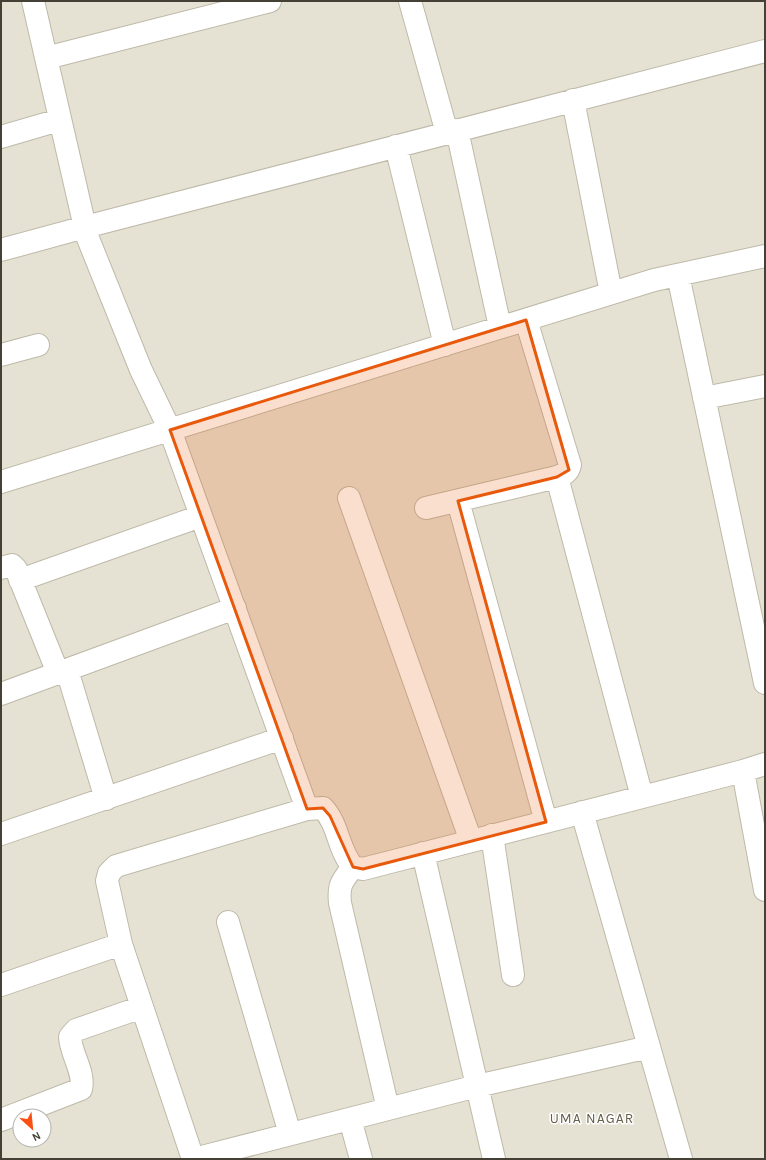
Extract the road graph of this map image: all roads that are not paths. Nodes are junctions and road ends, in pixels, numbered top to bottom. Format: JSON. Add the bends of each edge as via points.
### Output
{"nodes":[{"id":1,"x":33,"y":1,"type":"edge"},
{"id":2,"x":270,"y":1,"type":"edge"},
{"id":3,"x":410,"y":1,"type":"edge"},
{"id":4,"x":198,"y":10,"type":"edge"},
{"id":5,"x":765,"y":51,"type":"edge"},
{"id":6,"x":46,"y":58,"type":"junction"},
{"id":7,"x":573,"y":100,"type":"junction"},
{"id":8,"x":60,"y":120,"type":"junction"},
{"id":9,"x":452,"y":131,"type":"junction"},
{"id":10,"x":1,"y":137,"type":"edge"},
{"id":11,"x":396,"y":146,"type":"junction"},
{"id":12,"x":85,"y":227,"type":"junction"},
{"id":13,"x":1,"y":250,"type":"edge"},
{"id":14,"x":765,"y":256,"type":"edge"},
{"id":15,"x":678,"y":275,"type":"junction"},
{"id":16,"x":611,"y":293,"type":"junction"},
{"id":17,"x":526,"y":320,"type":"junction"},
{"id":18,"x":500,"y":328,"type":"junction"},
{"id":19,"x":38,"y":345,"type":"dead end"},
{"id":20,"x":445,"y":345,"type":"junction"},
{"id":21,"x":1,"y":355,"type":"edge"},
{"id":22,"x":765,"y":386,"type":"edge"},
{"id":23,"x":704,"y":398,"type":"junction"},
{"id":24,"x":170,"y":430,"type":"junction"},
{"id":25,"x":557,"y":477,"type":"junction"},
{"id":26,"x":1,"y":482,"type":"edge"},
{"id":27,"x":349,"y":498,"type":"dead end"},
{"id":28,"x":458,"y":501,"type":"junction"},
{"id":29,"x":426,"y":508,"type":"dead end"},
{"id":30,"x":202,"y":516,"type":"junction"},
{"id":31,"x":1,"y":568,"type":"edge"},
{"id":32,"x":20,"y":580,"type":"junction"},
{"id":33,"x":235,"y":608,"type":"junction"},
{"id":34,"x":62,"y":671,"type":"junction"},
{"id":35,"x":765,"y":683,"type":"edge"},
{"id":36,"x":1,"y":694,"type":"edge"},
{"id":37,"x":282,"y":738,"type":"junction"},
{"id":38,"x":765,"y":764,"type":"edge"},
{"id":39,"x":742,"y":771,"type":"junction"},
{"id":40,"x":642,"y":797,"type":"junction"},
{"id":41,"x":106,"y":798,"type":"junction"},
{"id":42,"x":307,"y":809,"type":"junction"},
{"id":43,"x":582,"y":812,"type":"junction"},
{"id":44,"x":546,"y":822,"type":"junction"},
{"id":45,"x":1,"y":834,"type":"edge"},
{"id":46,"x":492,"y":835,"type":"junction"},
{"id":47,"x":471,"y":841,"type":"junction"},
{"id":48,"x":423,"y":853,"type":"junction"},
{"id":49,"x":353,"y":867,"type":"junction"},
{"id":50,"x":765,"y":890,"type":"edge"},
{"id":51,"x":228,"y":922,"type":"dead end"},
{"id":52,"x":121,"y":944,"type":"junction"},
{"id":53,"x":513,"y":975,"type":"dead end"},
{"id":54,"x":1,"y":985,"type":"edge"},
{"id":55,"x":142,"y":1007,"type":"junction"},
{"id":56,"x":649,"y":1047,"type":"junction"},
{"id":57,"x":477,"y":1086,"type":"junction"},
{"id":58,"x":388,"y":1109,"type":"junction"},
{"id":59,"x":350,"y":1119,"type":"junction"},
{"id":60,"x":1,"y":1120,"type":"edge"},
{"id":61,"x":290,"y":1134,"type":"junction"},
{"id":62,"x":193,"y":1159,"type":"edge"},
{"id":63,"x":361,"y":1159,"type":"edge"},
{"id":64,"x":494,"y":1159,"type":"edge"},
{"id":65,"x":681,"y":1159,"type":"edge"}],
"edges":[{"from":1,"to":6,"type":"street"},
{"from":2,"to":4,"type":"street"},
{"from":3,"to":9,"type":"street"},
{"from":4,"to":6,"type":"street"},
{"from":5,"to":7,"type":"street"},
{"from":6,"to":8,"type":"street"},
{"from":7,"to":9,"type":"street"},
{"from":7,"to":16,"type":"street"},
{"from":8,"to":10,"type":"street"},
{"from":8,"to":12,"type":"street"},
{"from":9,"to":11,"type":"street"},
{"from":9,"to":18,"type":"street"},
{"from":11,"to":12,"type":"street"},
{"from":11,"to":20,"type":"street"},
{"from":12,"to":13,"type":"street"},
{"from":12,"to":24,"type":"street","via":[[142,370]]},
{"from":14,"to":15,"type":"street"},
{"from":15,"to":16,"type":"street"},
{"from":15,"to":23,"type":"street"},
{"from":16,"to":17,"type":"street"},
{"from":17,"to":18,"type":"street"},
{"from":17,"to":25,"type":"street","via":[[570,465],[565,474]]},
{"from":18,"to":20,"type":"street"},
{"from":19,"to":21,"type":"street"},
{"from":20,"to":24,"type":"street"},
{"from":22,"to":23,"type":"street"},
{"from":23,"to":35,"type":"street"},
{"from":24,"to":26,"type":"street"},
{"from":24,"to":30,"type":"street"},
{"from":25,"to":28,"type":"street"},
{"from":25,"to":40,"type":"street"},
{"from":27,"to":47,"type":"street"},
{"from":28,"to":29,"type":"street"},
{"from":28,"to":44,"type":"street"},
{"from":30,"to":32,"type":"street"},
{"from":30,"to":33,"type":"street"},
{"from":31,"to":32,"type":"street","via":[[12,565]]},
{"from":32,"to":34,"type":"street"},
{"from":33,"to":34,"type":"street"},
{"from":33,"to":37,"type":"street"},
{"from":34,"to":36,"type":"street"},
{"from":34,"to":41,"type":"street"},
{"from":37,"to":41,"type":"street"},
{"from":37,"to":42,"type":"street"},
{"from":38,"to":39,"type":"street"},
{"from":39,"to":40,"type":"street"},
{"from":39,"to":50,"type":"street"},
{"from":40,"to":43,"type":"street"},
{"from":41,"to":45,"type":"street"},
{"from":42,"to":49,"type":"street","via":[[323,808],[330,816],[347,861]]},
{"from":42,"to":52,"type":"street","via":[[116,866],[109,873],[107,881]]},
{"from":43,"to":44,"type":"street"},
{"from":43,"to":56,"type":"street"},
{"from":44,"to":46,"type":"street"},
{"from":46,"to":47,"type":"street"},
{"from":46,"to":53,"type":"street"},
{"from":47,"to":48,"type":"street"},
{"from":48,"to":49,"type":"street","via":[[363,869]]},
{"from":48,"to":57,"type":"street"},
{"from":49,"to":58,"type":"street","via":[[342,881],[339,891],[340,903]]},
{"from":51,"to":61,"type":"street"},
{"from":52,"to":54,"type":"street"},
{"from":52,"to":55,"type":"street"},
{"from":55,"to":60,"type":"street","via":[[76,1030],[70,1037],[83,1081],[81,1089]]},
{"from":55,"to":62,"type":"street"},
{"from":56,"to":57,"type":"street"},
{"from":56,"to":65,"type":"street"},
{"from":57,"to":58,"type":"street"},
{"from":57,"to":64,"type":"street"},
{"from":58,"to":59,"type":"street"},
{"from":59,"to":61,"type":"street"},
{"from":59,"to":63,"type":"street"},
{"from":61,"to":62,"type":"street"}]}
